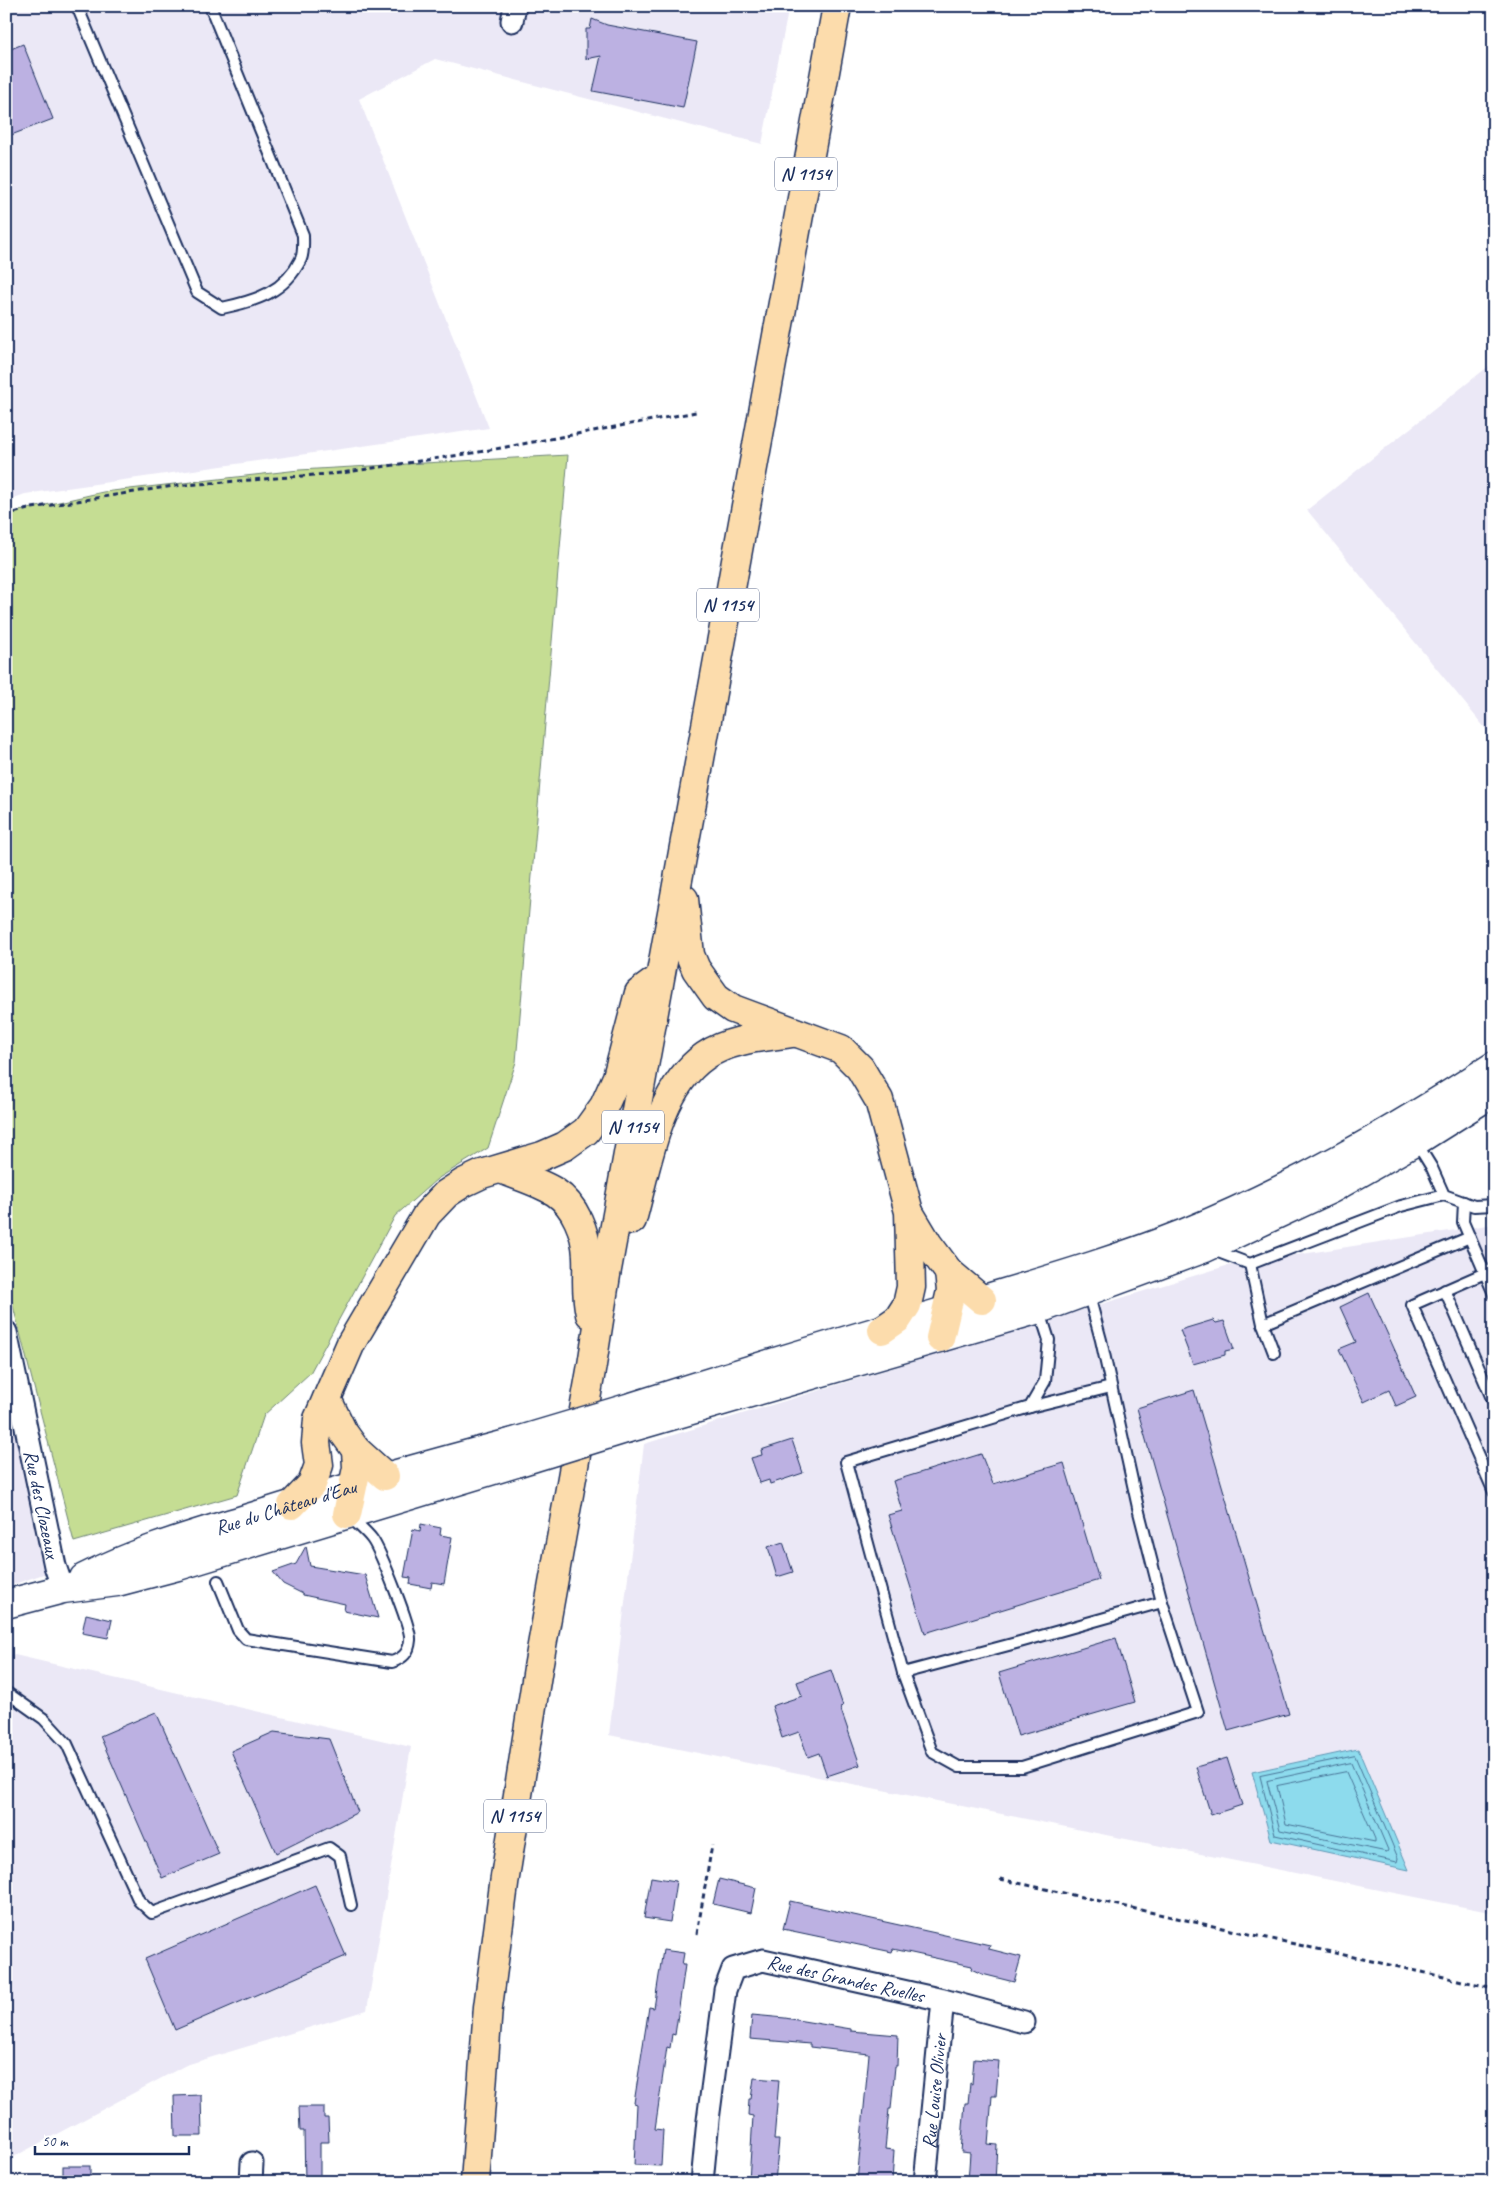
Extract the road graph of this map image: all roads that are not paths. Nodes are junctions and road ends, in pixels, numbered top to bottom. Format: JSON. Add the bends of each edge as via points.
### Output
{"nodes":[{"id":1,"x":77,"y":6,"type":"edge"},
{"id":2,"x":210,"y":6,"type":"edge"},
{"id":3,"x":837,"y":6,"type":"edge"},
{"id":4,"x":681,"y":868,"type":"junction"},
{"id":5,"x":660,"y":979,"type":"junction"},
{"id":6,"x":797,"y":1033,"type":"junction"},
{"id":7,"x":1494,"y":1066,"type":"edge"},
{"id":8,"x":1494,"y":1092,"type":"edge"},
{"id":9,"x":1417,"y":1128,"type":"junction"},
{"id":10,"x":501,"y":1169,"type":"junction"},
{"id":11,"x":1444,"y":1195,"type":"junction"},
{"id":12,"x":1464,"y":1202,"type":"junction"},
{"id":13,"x":1494,"y":1205,"type":"edge"},
{"id":14,"x":909,"y":1212,"type":"junction"},
{"id":15,"x":1470,"y":1237,"type":"junction"},
{"id":16,"x":1205,"y":1248,"type":"junction"},
{"id":17,"x":1250,"y":1264,"type":"junction"},
{"id":18,"x":1489,"y":1271,"type":"edge"},
{"id":19,"x":949,"y":1272,"type":"junction"},
{"id":20,"x":606,"y":1275,"type":"junction"},
{"id":21,"x":1056,"y":1278,"type":"junction"},
{"id":22,"x":911,"y":1287,"type":"junction"},
{"id":23,"x":1445,"y":1290,"type":"junction"},
{"id":24,"x":1088,"y":1292,"type":"junction"},
{"id":25,"x":1494,"y":1294,"type":"edge"},
{"id":26,"x":982,"y":1300,"type":"junction"},
{"id":27,"x":1039,"y":1309,"type":"junction"},
{"id":28,"x":936,"y":1322,"type":"junction"},
{"id":29,"x":1263,"y":1324,"type":"junction"},
{"id":30,"x":882,"y":1330,"type":"junction"},
{"id":31,"x":6,"y":1332,"type":"edge"},
{"id":32,"x":596,"y":1340,"type":"junction"},
{"id":33,"x":1274,"y":1353,"type":"dead end"},
{"id":34,"x":1111,"y":1387,"type":"junction"},
{"id":35,"x":327,"y":1398,"type":"junction"},
{"id":36,"x":1494,"y":1403,"type":"edge"},
{"id":37,"x":1030,"y":1407,"type":"junction"},
{"id":38,"x":630,"y":1418,"type":"junction"},
{"id":39,"x":356,"y":1450,"type":"junction"},
{"id":40,"x":515,"y":1452,"type":"junction"},
{"id":41,"x":319,"y":1465,"type":"junction"},
{"id":42,"x":385,"y":1476,"type":"junction"},
{"id":43,"x":342,"y":1489,"type":"junction"},
{"id":44,"x":1494,"y":1492,"type":"edge"},
{"id":45,"x":292,"y":1505,"type":"junction"},
{"id":46,"x":347,"y":1514,"type":"junction"},
{"id":47,"x":218,"y":1581,"type":"dead end"},
{"id":48,"x":63,"y":1589,"type":"junction"},
{"id":49,"x":1162,"y":1602,"type":"junction"},
{"id":50,"x":6,"y":1604,"type":"edge"},
{"id":51,"x":903,"y":1673,"type":"junction"},
{"id":52,"x":6,"y":1692,"type":"edge"},
{"id":53,"x":351,"y":1906,"type":"dead end"},
{"id":54,"x":943,"y":2000,"type":"junction"},
{"id":55,"x":1024,"y":2022,"type":"dead end"},
{"id":56,"x":475,"y":2182,"type":"edge"},
{"id":57,"x":702,"y":2182,"type":"edge"},
{"id":58,"x":925,"y":2182,"type":"edge"}],
"edges":[{"from":1,"to":2,"type":"lane","via":[[197,292],[222,308],[248,303],[283,286],[302,257],[303,235]]},
{"from":3,"to":4,"type":"main road","number":"N 1154"},
{"from":4,"to":5,"type":"main road","number":"N 1154"},
{"from":4,"to":6,"type":"main road","via":[[690,955],[706,984],[716,997],[733,1009]]},
{"from":5,"to":10,"type":"main road","via":[[639,993],[617,1077],[604,1106],[586,1131],[565,1146]]},
{"from":5,"to":20,"type":"main road","number":"N 1154"},
{"from":6,"to":14,"type":"main road","via":[[842,1049],[860,1068],[879,1100]]},
{"from":6,"to":20,"type":"main road","via":[[758,1038],[705,1055],[677,1082],[661,1114],[628,1236]]},
{"from":7,"to":9,"type":"main road"},
{"from":8,"to":9,"type":"main road"},
{"from":9,"to":11,"type":"lane"},
{"from":9,"to":16,"type":"main road","via":[[1331,1189]]},
{"from":9,"to":21,"type":"main road","via":[[1389,1132],[1319,1171],[1185,1233]]},
{"from":10,"to":32,"type":"main road","via":[[555,1192],[573,1210],[582,1228],[587,1255],[585,1294]]},
{"from":10,"to":35,"type":"main road","via":[[463,1183],[446,1194],[427,1214],[351,1343]]},
{"from":11,"to":12,"type":"lane"},
{"from":11,"to":17,"type":"lane","via":[[1401,1206]]},
{"from":12,"to":13,"type":"lane","via":[[1474,1206]]},
{"from":12,"to":15,"type":"lane","via":[[1463,1222]]},
{"from":14,"to":19,"type":"main road"},
{"from":14,"to":22,"type":"main road"},
{"from":15,"to":18,"type":"lane"},
{"from":15,"to":29,"type":"lane"},
{"from":16,"to":17,"type":"lane"},
{"from":16,"to":24,"type":"main road"},
{"from":17,"to":29,"type":"lane"},
{"from":18,"to":23,"type":"lane"},
{"from":18,"to":25,"type":"lane"},
{"from":19,"to":26,"type":"main road"},
{"from":19,"to":28,"type":"main road","via":[[951,1291]]},
{"from":20,"to":32,"type":"main road","number":"N 1154"},
{"from":21,"to":24,"type":"lane"},
{"from":21,"to":26,"type":"main road"},
{"from":21,"to":27,"type":"lane"},
{"from":22,"to":28,"type":"main road","via":[[918,1309]]},
{"from":22,"to":30,"type":"main road","via":[[907,1305],[898,1319]]},
{"from":23,"to":36,"type":"lane"},
{"from":23,"to":44,"type":"lane","via":[[1412,1305]]},
{"from":24,"to":27,"type":"main road"},
{"from":24,"to":34,"type":"lane"},
{"from":26,"to":28,"type":"main road"},
{"from":27,"to":28,"type":"main road"},
{"from":27,"to":37,"type":"lane","via":[[1049,1340],[1045,1381]]},
{"from":28,"to":30,"type":"main road"},
{"from":28,"to":38,"type":"main road"},
{"from":29,"to":33,"type":"lane"},
{"from":30,"to":38,"type":"main road"},
{"from":31,"to":48,"type":"street","name":"Rue des Clozeaux","via":[[55,1566]]},
{"from":32,"to":56,"type":"main road","number":"N 1154","via":[[538,1668],[506,1877],[488,2007]]},
{"from":34,"to":37,"type":"lane"},
{"from":34,"to":49,"type":"lane"},
{"from":35,"to":39,"type":"main road","via":[[343,1432]]},
{"from":35,"to":41,"type":"main road","via":[[318,1419],[316,1443]]},
{"from":37,"to":51,"type":"lane","via":[[846,1462]]},
{"from":38,"to":40,"type":"main road","bridge":true},
{"from":39,"to":42,"type":"main road"},
{"from":39,"to":43,"type":"main road"},
{"from":40,"to":42,"type":"main road","name":"Rue du Château d'Eau"},
{"from":40,"to":46,"type":"main road","name":"Rue du Château d'Eau"},
{"from":41,"to":43,"type":"main road"},
{"from":41,"to":45,"type":"main road","via":[[312,1484]]},
{"from":42,"to":43,"type":"main road","name":"Rue du Château d'Eau"},
{"from":43,"to":45,"type":"main road","name":"Rue du Château d'Eau"},
{"from":43,"to":46,"type":"main road"},
{"from":45,"to":48,"type":"main road","name":"Rue du Château d'Eau","via":[[156,1547],[114,1563]]},
{"from":46,"to":47,"type":"lane","via":[[372,1540],[388,1573],[411,1638],[408,1651],[401,1658],[392,1662],[246,1639],[238,1630]]},
{"from":46,"to":48,"type":"main road","name":"Rue du Château d'Eau","via":[[126,1579]]},
{"from":48,"to":50,"type":"main road","name":"Rue du Château d'Eau"},
{"from":49,"to":51,"type":"lane"},
{"from":49,"to":51,"type":"lane","via":[[1198,1712],[1022,1767],[958,1767],[932,1752]]},
{"from":52,"to":53,"type":"lane","via":[[44,1719],[67,1744],[140,1901],[152,1913],[329,1848],[340,1856]]},
{"from":54,"to":55,"type":"street","name":"Rue des Grandes Ruelles"},
{"from":54,"to":57,"type":"street","name":"Rue des Grandes Ruelles","via":[[763,1960],[733,1969],[724,1990]]},
{"from":54,"to":58,"type":"street","name":"Rue Louise Olivier"}]}
